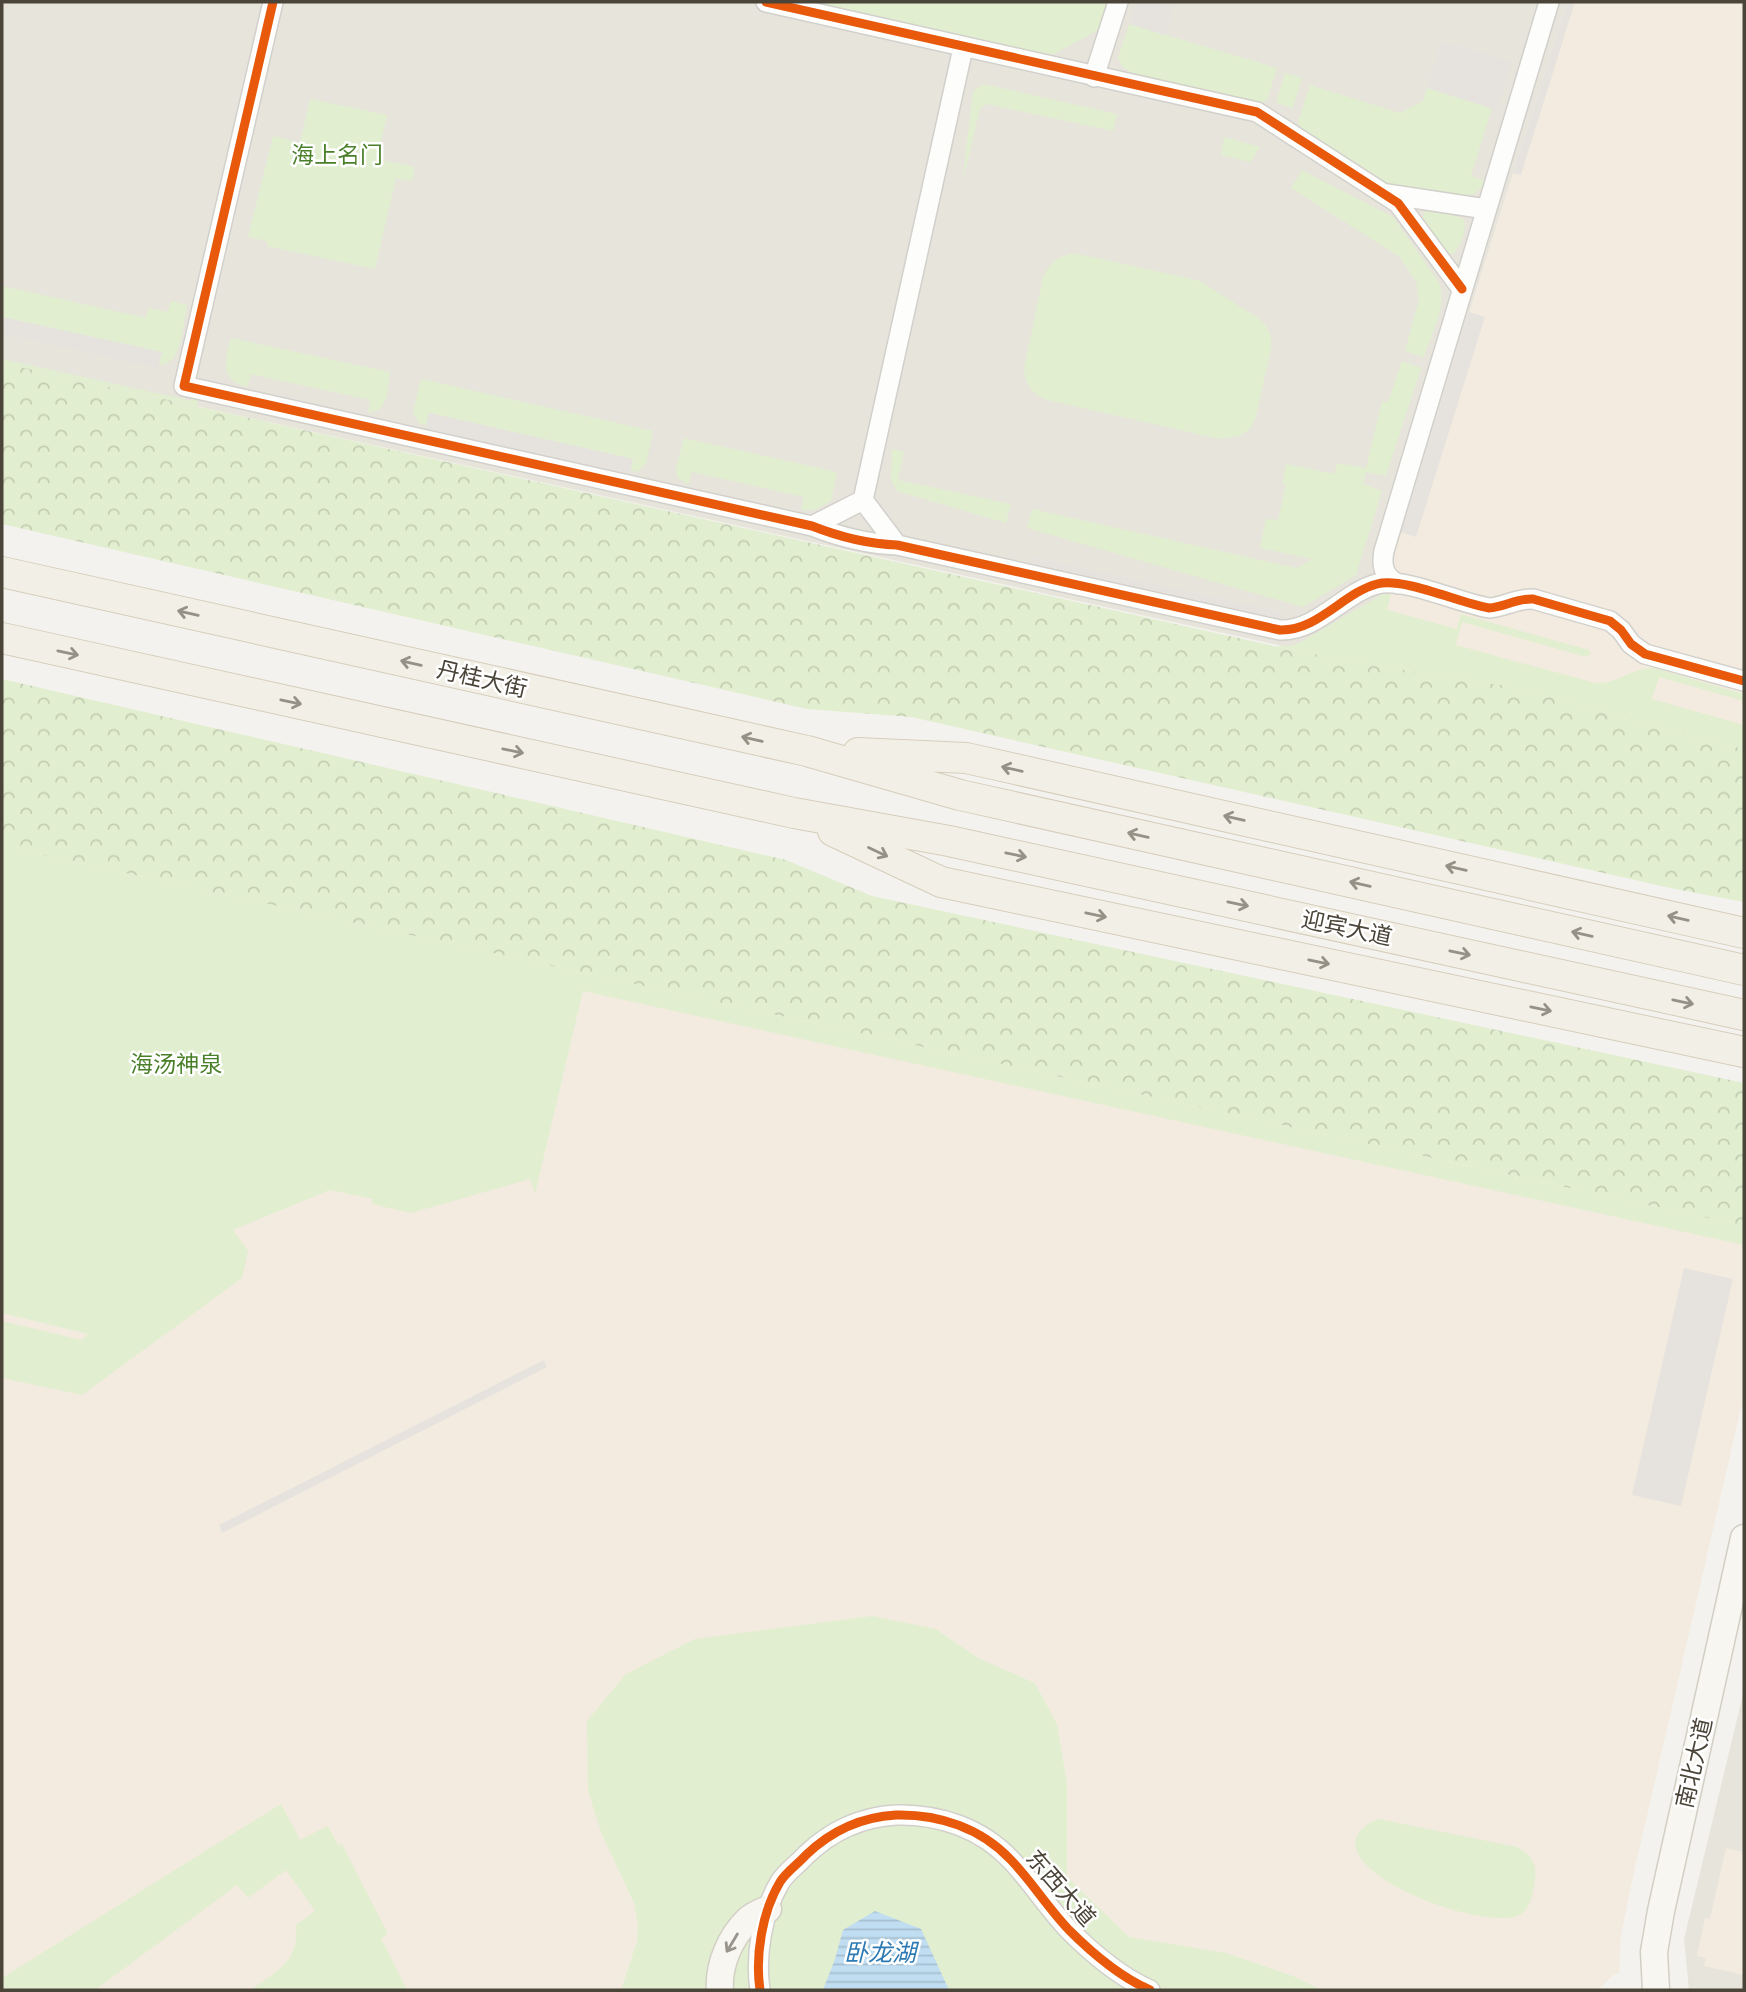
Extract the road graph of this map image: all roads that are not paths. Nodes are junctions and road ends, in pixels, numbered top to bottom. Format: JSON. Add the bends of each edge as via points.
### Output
{"nodes":[{"id":1,"x":273,"y":2,"type":"edge"},
{"id":2,"x":765,"y":2,"type":"edge"},
{"id":3,"x":1118,"y":2,"type":"edge"},
{"id":4,"x":1549,"y":2,"type":"edge"},
{"id":5,"x":963,"y":48,"type":"junction"},
{"id":6,"x":1094,"y":77,"type":"junction"},
{"id":7,"x":1387,"y":194,"type":"junction"},
{"id":8,"x":1486,"y":209,"type":"junction"},
{"id":9,"x":1462,"y":289,"type":"junction"},
{"id":10,"x":863,"y":500,"type":"junction"},
{"id":11,"x":812,"y":526,"type":"junction"},
{"id":12,"x":897,"y":545,"type":"junction"},
{"id":13,"x":1384,"y":551,"type":"junction"},
{"id":14,"x":2,"y":572,"type":"edge"},
{"id":15,"x":1398,"y":583,"type":"junction"},
{"id":16,"x":1369,"y":587,"type":"junction"},
{"id":17,"x":2,"y":638,"type":"edge"},
{"id":18,"x":1744,"y":681,"type":"edge"},
{"id":19,"x":807,"y":751,"type":"junction"},
{"id":20,"x":960,"y":795,"type":"joint"},
{"id":21,"x":794,"y":813,"type":"junction"},
{"id":22,"x":1744,"y":933,"type":"edge"},
{"id":23,"x":1744,"y":970,"type":"edge"},
{"id":24,"x":1744,"y":1015,"type":"edge"},
{"id":25,"x":1737,"y":1048,"type":"edge"},
{"id":26,"x":1744,"y":1538,"type":"edge"},
{"id":27,"x":768,"y":1909,"type":"junction"},
{"id":28,"x":720,"y":1990,"type":"edge"},
{"id":29,"x":760,"y":1990,"type":"edge"},
{"id":30,"x":1150,"y":1990,"type":"edge"},
{"id":31,"x":1656,"y":1990,"type":"edge"}],
"edges":[{"from":1,"to":11,"type":"street","via":[[184,386]]},
{"from":2,"to":5,"type":"street"},
{"from":3,"to":6,"type":"street"},
{"from":4,"to":8,"type":"street"},
{"from":5,"to":6,"type":"street"},
{"from":5,"to":10,"type":"street"},
{"from":6,"to":7,"type":"street","via":[[1257,112]]},
{"from":7,"to":8,"type":"street"},
{"from":7,"to":9,"type":"street","via":[[1406,211]]},
{"from":8,"to":9,"type":"street"},
{"from":9,"to":13,"type":"street"},
{"from":10,"to":11,"type":"street"},
{"from":10,"to":12,"type":"street"},
{"from":11,"to":12,"type":"street","via":[[871,544]]},
{"from":12,"to":16,"type":"street","via":[[1280,630],[1300,629]]},
{"from":13,"to":15,"type":"street","via":[[1384,572]]},
{"from":13,"to":16,"type":"street"},
{"from":19,"to":14,"type":"main road","name":"丹桂大街","one_way":true},
{"from":15,"to":16,"type":"street"},
{"from":15,"to":18,"type":"street","via":[[1479,607],[1527,599],[1599,617],[1616,625],[1646,654]]},
{"from":17,"to":21,"type":"main road","one_way":true},
{"from":19,"to":20,"type":"main road","name":"丹桂大街"},
{"from":22,"to":19,"type":"main road","one_way":true,"via":[[966,758]]},
{"from":23,"to":20,"type":"main road","name":"迎宾大道","one_way":true},
{"from":21,"to":24,"type":"main road","name":"迎宾大道","one_way":true,"via":[[949,841]]},
{"from":21,"to":25,"type":"main road","one_way":true,"via":[[942,882]]},
{"from":26,"to":31,"type":"street","name":"南北大道","via":[[1661,1911],[1654,1952]]},
{"from":27,"to":28,"type":"street","one_way":true,"via":[[749,1918],[724,1956]]},
{"from":27,"to":29,"type":"street","name":"东西大道","via":[[761,1943]]},
{"from":27,"to":30,"type":"street","name":"东西大道","via":[[781,1880],[844,1827],[876,1816],[919,1814],[965,1826],[986,1839],[1010,1859],[1069,1930],[1136,1984]]}]}
